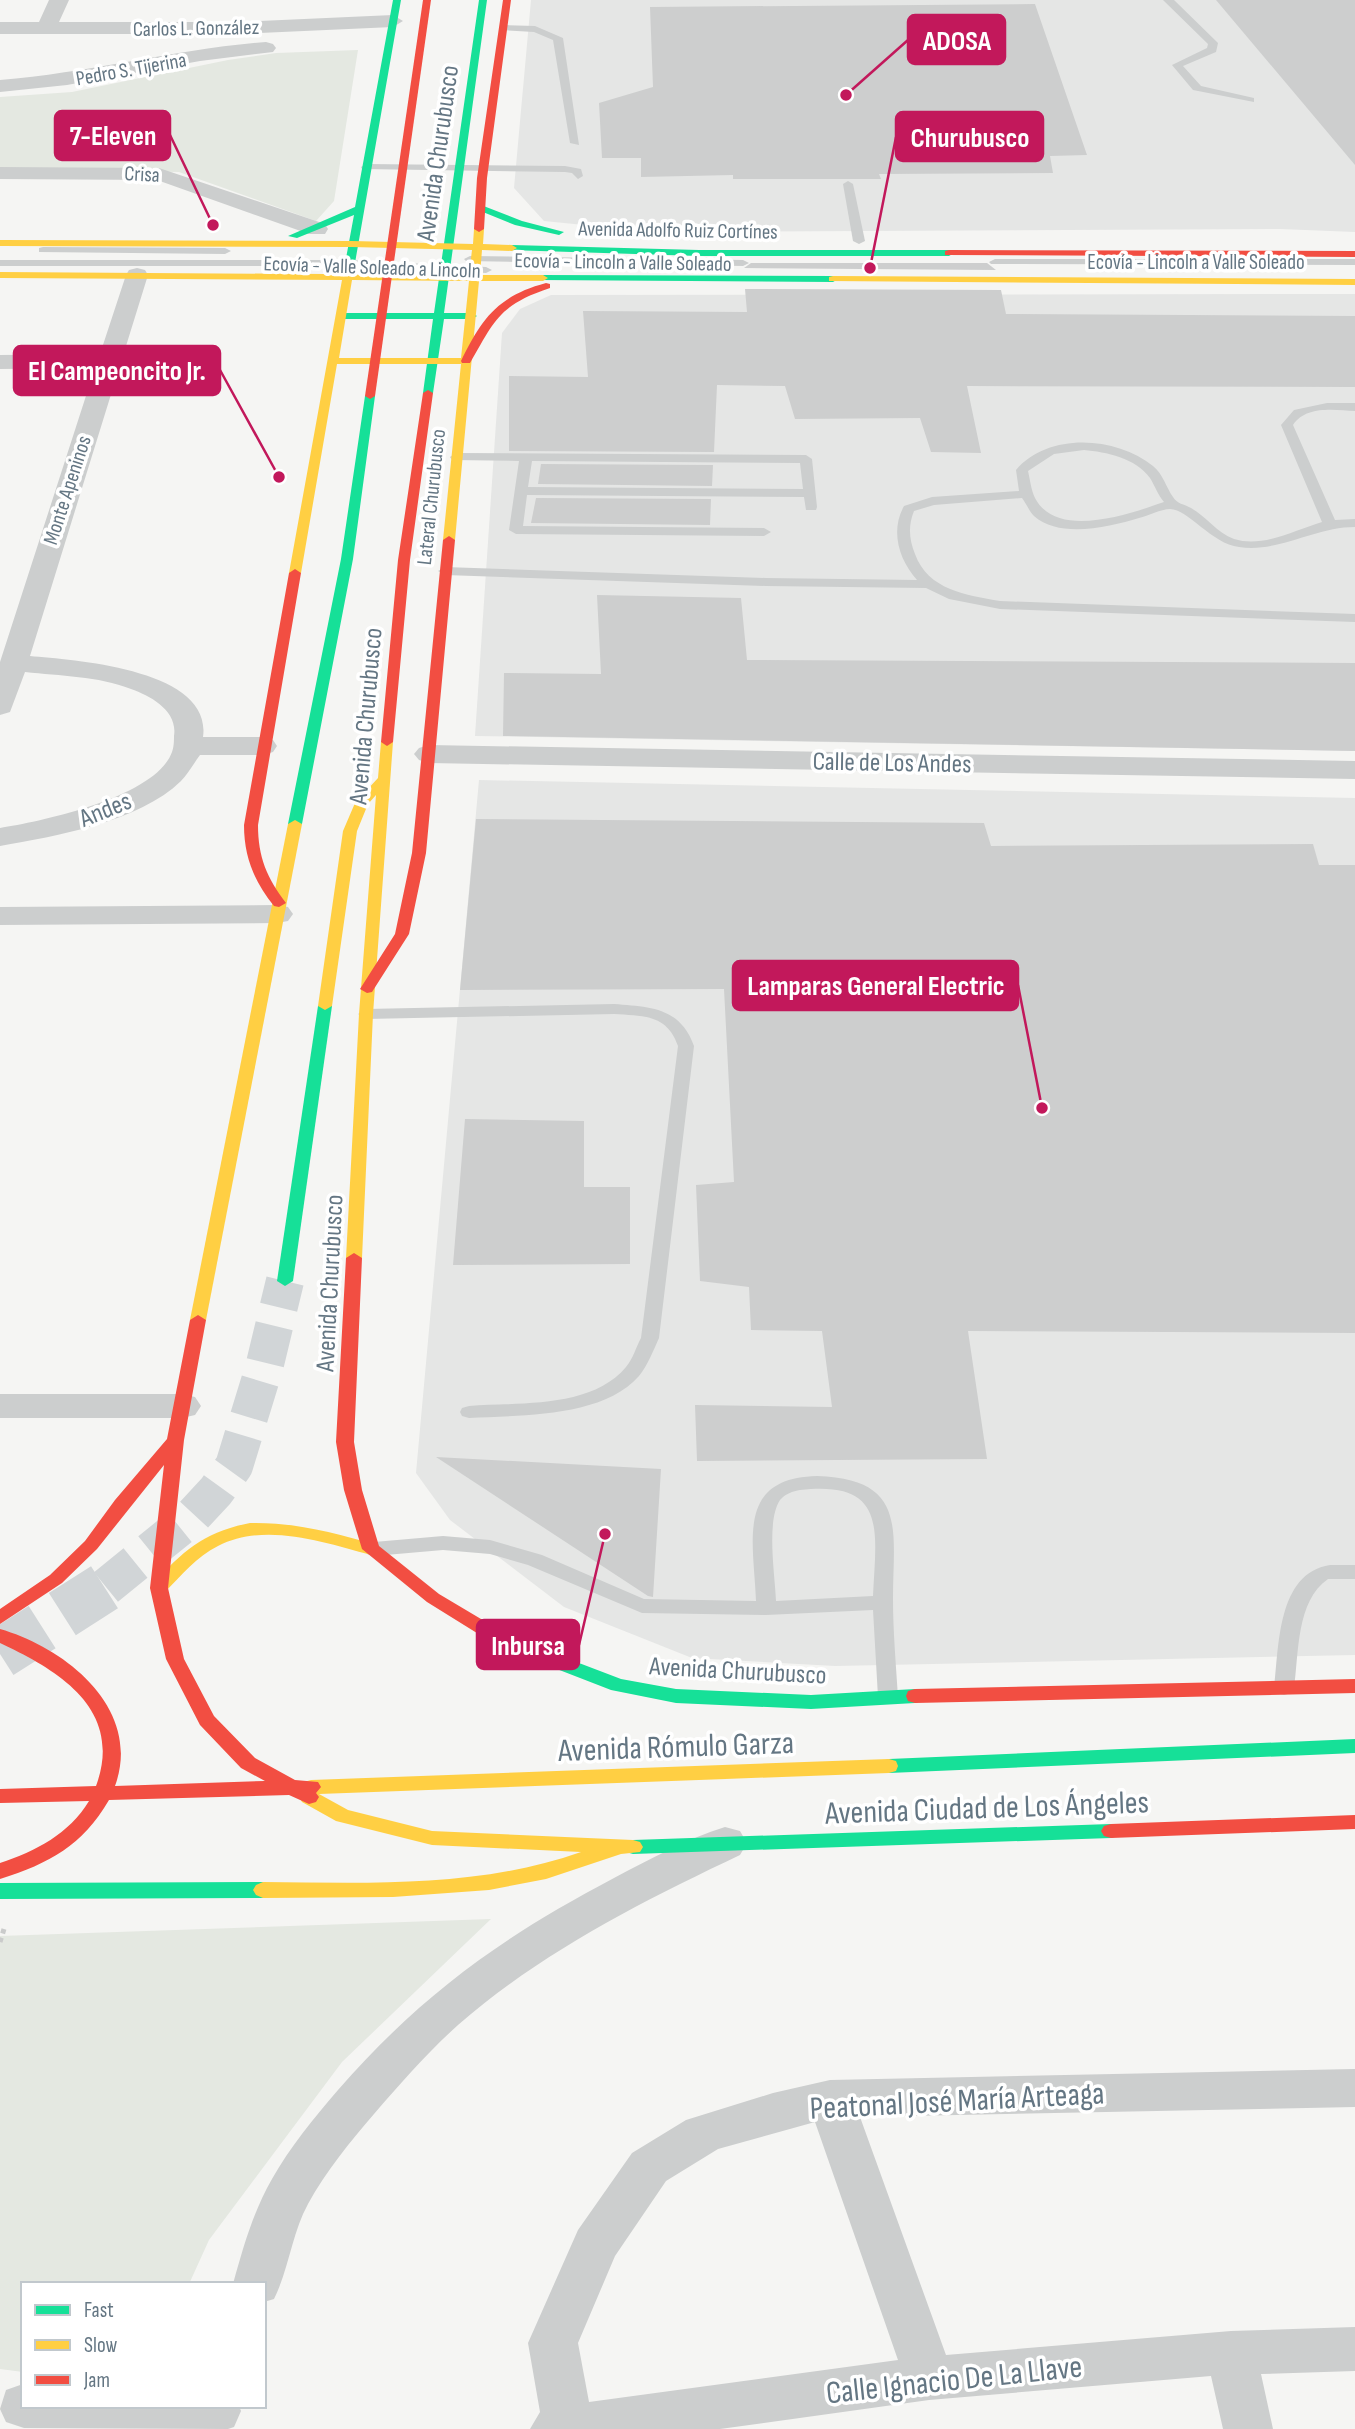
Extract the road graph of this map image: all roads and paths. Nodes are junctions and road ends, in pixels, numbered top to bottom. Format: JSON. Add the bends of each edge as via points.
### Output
{"nodes":[{"id":1,"x":60,"y":0,"type":"edge"},
{"id":2,"x":397,"y":0,"type":"edge"},
{"id":3,"x":427,"y":0,"type":"edge"},
{"id":4,"x":483,"y":0,"type":"edge"},
{"id":5,"x":507,"y":0,"type":"edge"},
{"id":6,"x":1168,"y":0,"type":"edge"},
{"id":7,"x":393,"y":22,"type":"junction"},
{"id":8,"x":235,"y":28,"type":"junction"},
{"id":9,"x":505,"y":28,"type":"junction"},
{"id":10,"x":0,"y":29,"type":"edge"},
{"id":11,"x":46,"y":29,"type":"junction"},
{"id":12,"x":292,"y":47,"type":"dead end"},
{"id":13,"x":238,"y":49,"type":"junction"},
{"id":14,"x":0,"y":86,"type":"edge"},
{"id":15,"x":1250,"y":100,"type":"dead end"},
{"id":16,"x":575,"y":143,"type":"dead end"},
{"id":17,"x":482,"y":172,"type":"junction"},
{"id":18,"x":0,"y":173,"type":"edge"},
{"id":19,"x":365,"y":173,"type":"junction"},
{"id":20,"x":577,"y":181,"type":"dead end"},
{"id":21,"x":848,"y":184,"type":"dead end"},
{"id":22,"x":481,"y":208,"type":"junction"},
{"id":23,"x":359,"y":209,"type":"junction"},
{"id":24,"x":317,"y":229,"type":"junction"},
{"id":25,"x":859,"y":242,"type":"junction"},
{"id":26,"x":1355,"y":242,"type":"edge"},
{"id":27,"x":0,"y":243,"type":"edge"},
{"id":28,"x":269,"y":243,"type":"junction"},
{"id":29,"x":0,"y":251,"type":"edge"},
{"id":30,"x":1355,"y":254,"type":"edge"},
{"id":31,"x":349,"y":259,"type":"junction"},
{"id":32,"x":0,"y":262,"type":"edge"},
{"id":33,"x":1355,"y":262,"type":"edge"},
{"id":34,"x":477,"y":263,"type":"junction"},
{"id":35,"x":743,"y":268,"type":"dead end"},
{"id":36,"x":1355,"y":274,"type":"edge"},
{"id":37,"x":0,"y":275,"type":"edge"},
{"id":38,"x":137,"y":275,"type":"junction"},
{"id":39,"x":608,"y":280,"type":"junction"},
{"id":40,"x":1355,"y":282,"type":"edge"},
{"id":41,"x":340,"y":316,"type":"junction"},
{"id":42,"x":472,"y":316,"type":"junction"},
{"id":43,"x":108,"y":361,"type":"junction"},
{"id":44,"x":333,"y":361,"type":"junction"},
{"id":45,"x":466,"y":361,"type":"junction"},
{"id":46,"x":0,"y":362,"type":"edge"},
{"id":47,"x":1355,"y":407,"type":"edge"},
{"id":48,"x":456,"y":457,"type":"junction"},
{"id":49,"x":526,"y":457,"type":"junction"},
{"id":50,"x":521,"y":491,"type":"junction"},
{"id":51,"x":810,"y":493,"type":"junction"},
{"id":52,"x":1025,"y":494,"type":"junction"},
{"id":53,"x":1172,"y":504,"type":"junction"},
{"id":54,"x":811,"y":508,"type":"dead end"},
{"id":55,"x":1355,"y":523,"type":"edge"},
{"id":56,"x":1331,"y":524,"type":"junction"},
{"id":57,"x":764,"y":532,"type":"dead end"},
{"id":58,"x":445,"y":571,"type":"junction"},
{"id":59,"x":930,"y":584,"type":"junction"},
{"id":60,"x":0,"y":613,"type":"edge"},
{"id":61,"x":28,"y":613,"type":"junction"},
{"id":62,"x":1355,"y":618,"type":"edge"},
{"id":63,"x":14,"y":663,"type":"junction"},
{"id":64,"x":0,"y":706,"type":"edge"},
{"id":65,"x":190,"y":746,"type":"junction"},
{"id":66,"x":263,"y":746,"type":"junction"},
{"id":67,"x":429,"y":754,"type":"junction"},
{"id":68,"x":1355,"y":770,"type":"edge"},
{"id":69,"x":383,"y":780,"type":"junction"},
{"id":70,"x":0,"y":837,"type":"edge"},
{"id":71,"x":278,"y":909,"type":"junction"},
{"id":72,"x":0,"y":915,"type":"edge"},
{"id":73,"x":367,"y":989,"type":"junction"},
{"id":74,"x":366,"y":1014,"type":"junction"},
{"id":75,"x":285,"y":1281,"type":"tunnel mouth"},
{"id":76,"x":0,"y":1406,"type":"edge"},
{"id":77,"x":469,"y":1412,"type":"dead end"},
{"id":78,"x":179,"y":1423,"type":"junction"},
{"id":79,"x":371,"y":1549,"type":"junction"},
{"id":80,"x":1355,"y":1572,"type":"edge"},
{"id":81,"x":159,"y":1588,"type":"junction"},
{"id":82,"x":883,"y":1603,"type":"junction"},
{"id":83,"x":766,"y":1608,"type":"junction"},
{"id":84,"x":0,"y":1618,"type":"edge"},
{"id":85,"x":0,"y":1635,"type":"edge"},
{"id":86,"x":1355,"y":1686,"type":"edge"},
{"id":87,"x":1283,"y":1688,"type":"junction"},
{"id":88,"x":888,"y":1697,"type":"junction"},
{"id":89,"x":1355,"y":1746,"type":"edge"},
{"id":90,"x":0,"y":1796,"type":"edge"},
{"id":91,"x":1355,"y":1822,"type":"edge"},
{"id":92,"x":726,"y":1843,"type":"junction"},
{"id":93,"x":620,"y":1847,"type":"junction"},
{"id":94,"x":0,"y":1871,"type":"edge"},
{"id":95,"x":0,"y":1891,"type":"edge"},
{"id":96,"x":1355,"y":2088,"type":"edge"},
{"id":97,"x":830,"y":2099,"type":"junction"},
{"id":98,"x":258,"y":2282,"type":"edge"},
{"id":99,"x":1355,"y":2349,"type":"edge"},
{"id":100,"x":1231,"y":2353,"type":"junction"},
{"id":101,"x":929,"y":2378,"type":"junction"},
{"id":102,"x":0,"y":2406,"type":"edge"},
{"id":103,"x":21,"y":2406,"type":"edge"},
{"id":104,"x":66,"y":2408,"type":"edge"},
{"id":105,"x":216,"y":2415,"type":"edge"},
{"id":106,"x":561,"y":2428,"type":"edge"},
{"id":107,"x":1248,"y":2429,"type":"edge"}],
"edges":[{"from":1,"to":11,"type":"street"},
{"from":2,"to":7,"type":"main road"},
{"from":3,"to":71,"type":"main road","name":"Avenida Churubusco","via":[[347,559]]},
{"from":4,"to":69,"type":"main road","name":"Avenida Churubusco","via":[[404,560]]},
{"from":5,"to":9,"type":"main road","name":"Lateral Churubusco"},
{"from":6,"to":15,"type":"lane","via":[[1213,43],[1212,50],[1177,65],[1191,84]]},
{"from":7,"to":8,"type":"street","name":"Carlos L. González"},
{"from":7,"to":19,"type":"main road","via":[[381,43]]},
{"from":8,"to":11,"type":"street","name":"Carlos L. González"},
{"from":8,"to":13,"type":"street"},
{"from":9,"to":16,"type":"lane","via":[[535,29],[558,38]]},
{"from":9,"to":17,"type":"main road","name":"Lateral Churubusco"},
{"from":10,"to":11,"type":"street","name":"Carlos L. González"},
{"from":12,"to":13,"type":"street","name":"Pedro S. Tijerina"},
{"from":13,"to":14,"type":"street","name":"Pedro S. Tijerina","via":[[78,79]]},
{"from":17,"to":19,"type":"lane"},
{"from":17,"to":20,"type":"lane"},
{"from":17,"to":22,"type":"main road","name":"Lateral Churubusco"},
{"from":18,"to":24,"type":"street","name":"Crisa","via":[[159,174]]},
{"from":19,"to":23,"type":"main road"},
{"from":21,"to":25,"type":"lane"},
{"from":22,"to":25,"type":"main road","via":[[538,229],[587,235]]},
{"from":22,"to":34,"type":"main road","name":"Lateral Churubusco"},
{"from":23,"to":24,"type":"main road"},
{"from":23,"to":31,"type":"main road"},
{"from":24,"to":28,"type":"main road"},
{"from":25,"to":26,"type":"main road"},
{"from":27,"to":28,"type":"main road","name":"Avenida Adolfo Ruiz Cortínes"},
{"from":28,"to":31,"type":"main road","name":"Avenida Adolfo Ruiz Cortínes"},
{"from":29,"to":31,"type":"lane"},
{"from":30,"to":34,"type":"main road","name":"Avenida Adolfo Ruiz Cortínes","via":[[713,253]]},
{"from":31,"to":32,"type":"lane","name":"Ecovía - Valle Soleado a Lincoln"},
{"from":31,"to":34,"type":"main road","name":"Avenida Adolfo Ruiz Cortínes"},
{"from":31,"to":34,"type":"main road","name":"Avenida Adolfo Ruiz Cortínes"},
{"from":31,"to":38,"type":"main road","name":"Avenida Adolfo Ruiz Cortínes"},
{"from":31,"to":41,"type":"main road"},
{"from":33,"to":36,"type":"lane","name":"Ecovía - Lincoln a Valle Soleado","via":[[996,268]]},
{"from":34,"to":35,"type":"lane","name":"Ecovía - Valle Soleado a Lincoln"},
{"from":34,"to":39,"type":"main road","name":"Avenida Adolfo Ruiz Cortínes"},
{"from":34,"to":42,"type":"main road","name":"Lateral Churubusco"},
{"from":37,"to":38,"type":"main road","name":"Avenida Adolfo Ruiz Cortínes"},
{"from":38,"to":43,"type":"street","name":"Monte Apeninos"},
{"from":39,"to":40,"type":"main road","name":"Avenida Adolfo Ruiz Cortínes"},
{"from":39,"to":45,"type":"main road","via":[[549,285],[500,303]]},
{"from":41,"to":42,"type":"main road"},
{"from":41,"to":44,"type":"main road"},
{"from":42,"to":45,"type":"main road","name":"Lateral Churubusco"},
{"from":43,"to":46,"type":"street"},
{"from":43,"to":61,"type":"street","name":"Monte Apeninos"},
{"from":44,"to":45,"type":"main road"},
{"from":44,"to":66,"type":"main road"},
{"from":45,"to":48,"type":"main road","name":"Lateral Churubusco"},
{"from":47,"to":56,"type":"lane","via":[[1297,412],[1287,425]]},
{"from":48,"to":49,"type":"lane"},
{"from":48,"to":58,"type":"main road","name":"Lateral Churubusco"},
{"from":49,"to":50,"type":"lane"},
{"from":49,"to":51,"type":"lane","via":[[806,458]]},
{"from":50,"to":51,"type":"lane"},
{"from":50,"to":57,"type":"lane","via":[[516,530]]},
{"from":51,"to":54,"type":"lane"},
{"from":52,"to":53,"type":"lane","via":[[1048,519],[1076,526],[1124,520]]},
{"from":52,"to":53,"type":"lane","via":[[1021,470],[1028,463],[1063,447],[1091,448],[1111,450],[1148,468]]},
{"from":52,"to":59,"type":"lane","via":[[932,501],[909,509],[902,534],[908,556],[915,572]]},
{"from":53,"to":56,"type":"lane","via":[[1225,540],[1244,545]]},
{"from":55,"to":56,"type":"lane"},
{"from":58,"to":59,"type":"lane"},
{"from":58,"to":67,"type":"main road","name":"Lateral Churubusco"},
{"from":59,"to":62,"type":"lane","via":[[945,593],[1000,605]]},
{"from":60,"to":61,"type":"street"},
{"from":61,"to":63,"type":"street","name":"Monte Apeninos"},
{"from":63,"to":64,"type":"street","name":"Monte Apeninos"},
{"from":63,"to":65,"type":"street","via":[[137,682],[181,709],[190,725]]},
{"from":65,"to":66,"type":"street"},
{"from":65,"to":70,"type":"street","name":"Andes","via":[[169,776],[124,804],[82,820]]},
{"from":66,"to":71,"type":"main road","via":[[249,850]]},
{"from":67,"to":68,"type":"street","name":"Calle de Los Andes"},
{"from":67,"to":73,"type":"main road","name":"Lateral Churubusco","via":[[419,853],[402,934]]},
{"from":69,"to":73,"type":"main road","name":"Avenida Churubusco"},
{"from":69,"to":75,"type":"main road","via":[[355,812],[350,831]]},
{"from":71,"to":72,"type":"street"},
{"from":71,"to":78,"type":"main road","name":"Avenida Churubusco"},
{"from":73,"to":74,"type":"main road","name":"Avenida Churubusco"},
{"from":74,"to":77,"type":"lane","via":[[614,1009],[653,1013],[683,1031],[686,1046],[650,1338],[632,1373],[607,1391],[571,1404]]},
{"from":74,"to":79,"type":"main road","name":"Avenida Churubusco","via":[[345,1442],[353,1490]]},
{"from":76,"to":78,"type":"street"},
{"from":78,"to":81,"type":"main road","name":"Avenida Churubusco"},
{"from":78,"to":84,"type":"main road","via":[[91,1545],[56,1579]]},
{"from":79,"to":81,"type":"main road","via":[[301,1532],[240,1532],[196,1552]]},
{"from":79,"to":83,"type":"lane","via":[[443,1543],[490,1547],[535,1560],[642,1606]]},
{"from":79,"to":88,"type":"main road","name":"Avenida Churubusco","via":[[433,1598],[507,1643],[618,1685],[676,1696],[811,1703]]},
{"from":80,"to":87,"type":"lane","via":[[1324,1572],[1309,1581],[1298,1597]]},
{"from":81,"to":93,"type":"main road","name":"Avenida Churubusco","via":[[175,1659],[207,1720],[248,1763],[343,1816],[432,1838]]},
{"from":82,"to":83,"type":"lane"},
{"from":82,"to":83,"type":"lane","via":[[879,1508],[859,1489],[819,1481],[782,1488],[772,1497],[765,1518]]},
{"from":82,"to":88,"type":"lane"},
{"from":85,"to":94,"type":"main road","via":[[46,1659],[100,1705],[113,1733],[115,1765],[100,1805],[80,1828],[58,1845]]},
{"from":86,"to":87,"type":"main road","name":"Avenida Churubusco"},
{"from":87,"to":88,"type":"main road","name":"Avenida Churubusco"},
{"from":89,"to":90,"type":"main road","name":"Avenida Rómulo Garza","via":[[502,1782]]},
{"from":91,"to":92,"type":"main road","name":"Avenida Ciudad de Los Ángeles"},
{"from":92,"to":93,"type":"main road","name":"Avenida Ciudad de Los Ángeles"},
{"from":92,"to":98,"type":"street","via":[[589,1910],[522,1953],[409,2043],[341,2119],[293,2185],[273,2229]]},
{"from":93,"to":95,"type":"main road","via":[[524,1877],[469,1886]]},
{"from":96,"to":97,"type":"street","name":"Peatonal José María Arteaga"},
{"from":97,"to":101,"type":"street"},
{"from":97,"to":106,"type":"street","name":"Peatonal José María Arteaga","via":[[703,2134],[649,2167],[595,2245],[553,2343]]},
{"from":99,"to":100,"type":"street","name":"Calle Ignacio De La Llave"},
{"from":100,"to":101,"type":"street","name":"Calle Ignacio De La Llave"},
{"from":100,"to":107,"type":"street"},
{"from":101,"to":106,"type":"street","name":"Calle Ignacio De La Llave"},
{"from":102,"to":103,"type":"street"},
{"from":104,"to":105,"type":"street"}]}
